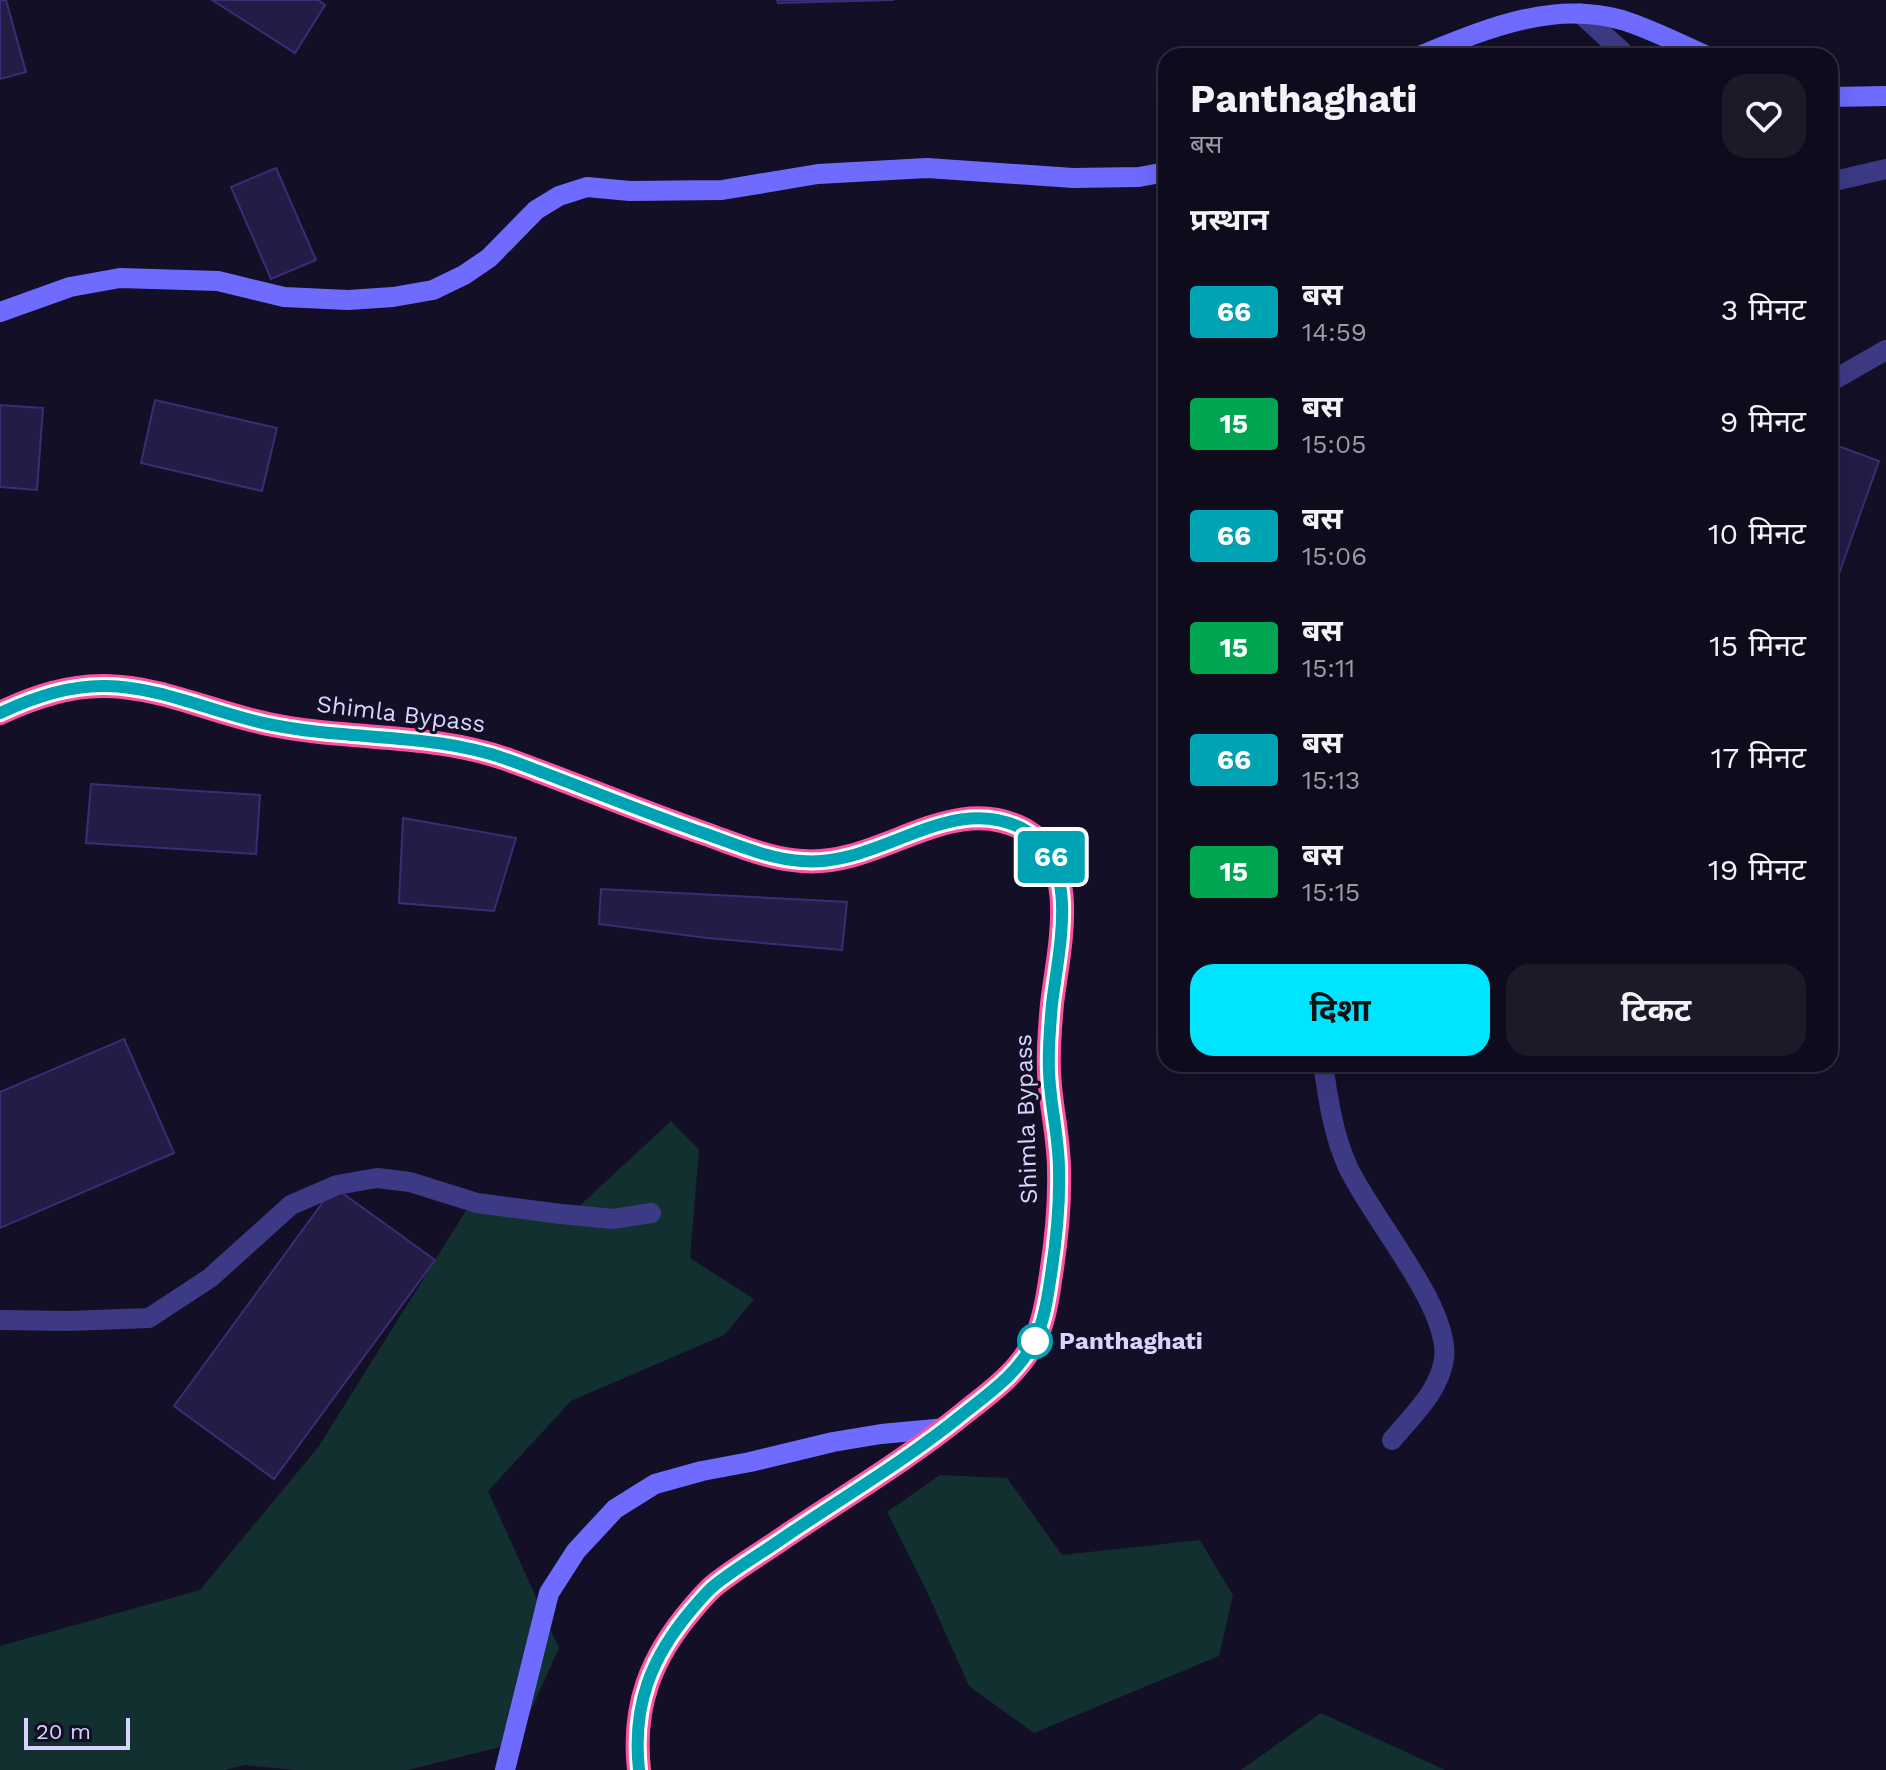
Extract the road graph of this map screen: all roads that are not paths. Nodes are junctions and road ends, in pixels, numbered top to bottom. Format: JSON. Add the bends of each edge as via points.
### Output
{"nodes":[{"id":1,"x":1580,"y":13,"type":"junction"},
{"id":2,"x":1440,"y":48,"type":"edge"},
{"id":3,"x":1618,"y":48,"type":"edge"},
{"id":4,"x":1688,"y":48,"type":"edge"},
{"id":5,"x":1886,"y":96,"type":"edge"},
{"id":6,"x":1838,"y":97,"type":"edge"},
{"id":7,"x":1886,"y":169,"type":"edge"},
{"id":8,"x":1158,"y":173,"type":"edge"},
{"id":9,"x":1838,"y":180,"type":"edge"},
{"id":10,"x":0,"y":312,"type":"edge"},
{"id":11,"x":1886,"y":350,"type":"edge"},
{"id":12,"x":1838,"y":377,"type":"edge"},
{"id":13,"x":0,"y":713,"type":"edge"},
{"id":14,"x":1324,"y":1072,"type":"edge"},
{"id":15,"x":651,"y":1213,"type":"dead end"},
{"id":16,"x":0,"y":1320,"type":"edge"},
{"id":17,"x":946,"y":1428,"type":"junction"},
{"id":18,"x":1392,"y":1440,"type":"dead end"},
{"id":19,"x":505,"y":1770,"type":"edge"},
{"id":20,"x":639,"y":1770,"type":"edge"}],
"edges":[{"from":1,"to":2,"type":"main road","via":[[1510,22]]},
{"from":1,"to":3,"type":"street"},
{"from":1,"to":4,"type":"main road","via":[[1623,21]]},
{"from":5,"to":6,"type":"main road"},
{"from":7,"to":9,"type":"street"},
{"from":8,"to":10,"type":"main road","via":[[1073,178],[927,168],[818,174],[722,190],[587,187],[536,210],[489,258],[433,290],[348,300],[284,297],[218,281],[120,278],[70,287]]},
{"from":11,"to":12,"type":"street"},
{"from":13,"to":17,"type":"highway","name":"Shimla Bypass","via":[[62,689],[106,686],[148,691],[266,724],[446,743],[492,754],[759,853],[801,861],[839,861],[949,820],[984,816],[1034,835],[1058,868],[1062,886],[1049,1030],[1059,1165],[1047,1304],[1035,1341],[1013,1373]]},
{"from":14,"to":18,"type":"street","via":[[1346,1164],[1426,1295],[1444,1340],[1434,1391]]},
{"from":15,"to":16,"type":"street","via":[[613,1219],[561,1214],[477,1203],[410,1182],[377,1178],[337,1185],[291,1205],[210,1278],[149,1318]]},
{"from":17,"to":19,"type":"main road","via":[[833,1442],[702,1471],[655,1484],[615,1509],[576,1551],[549,1593]]},
{"from":17,"to":20,"type":"highway","name":"Shimla Bypass","via":[[712,1586],[668,1637],[641,1697]]}]}
